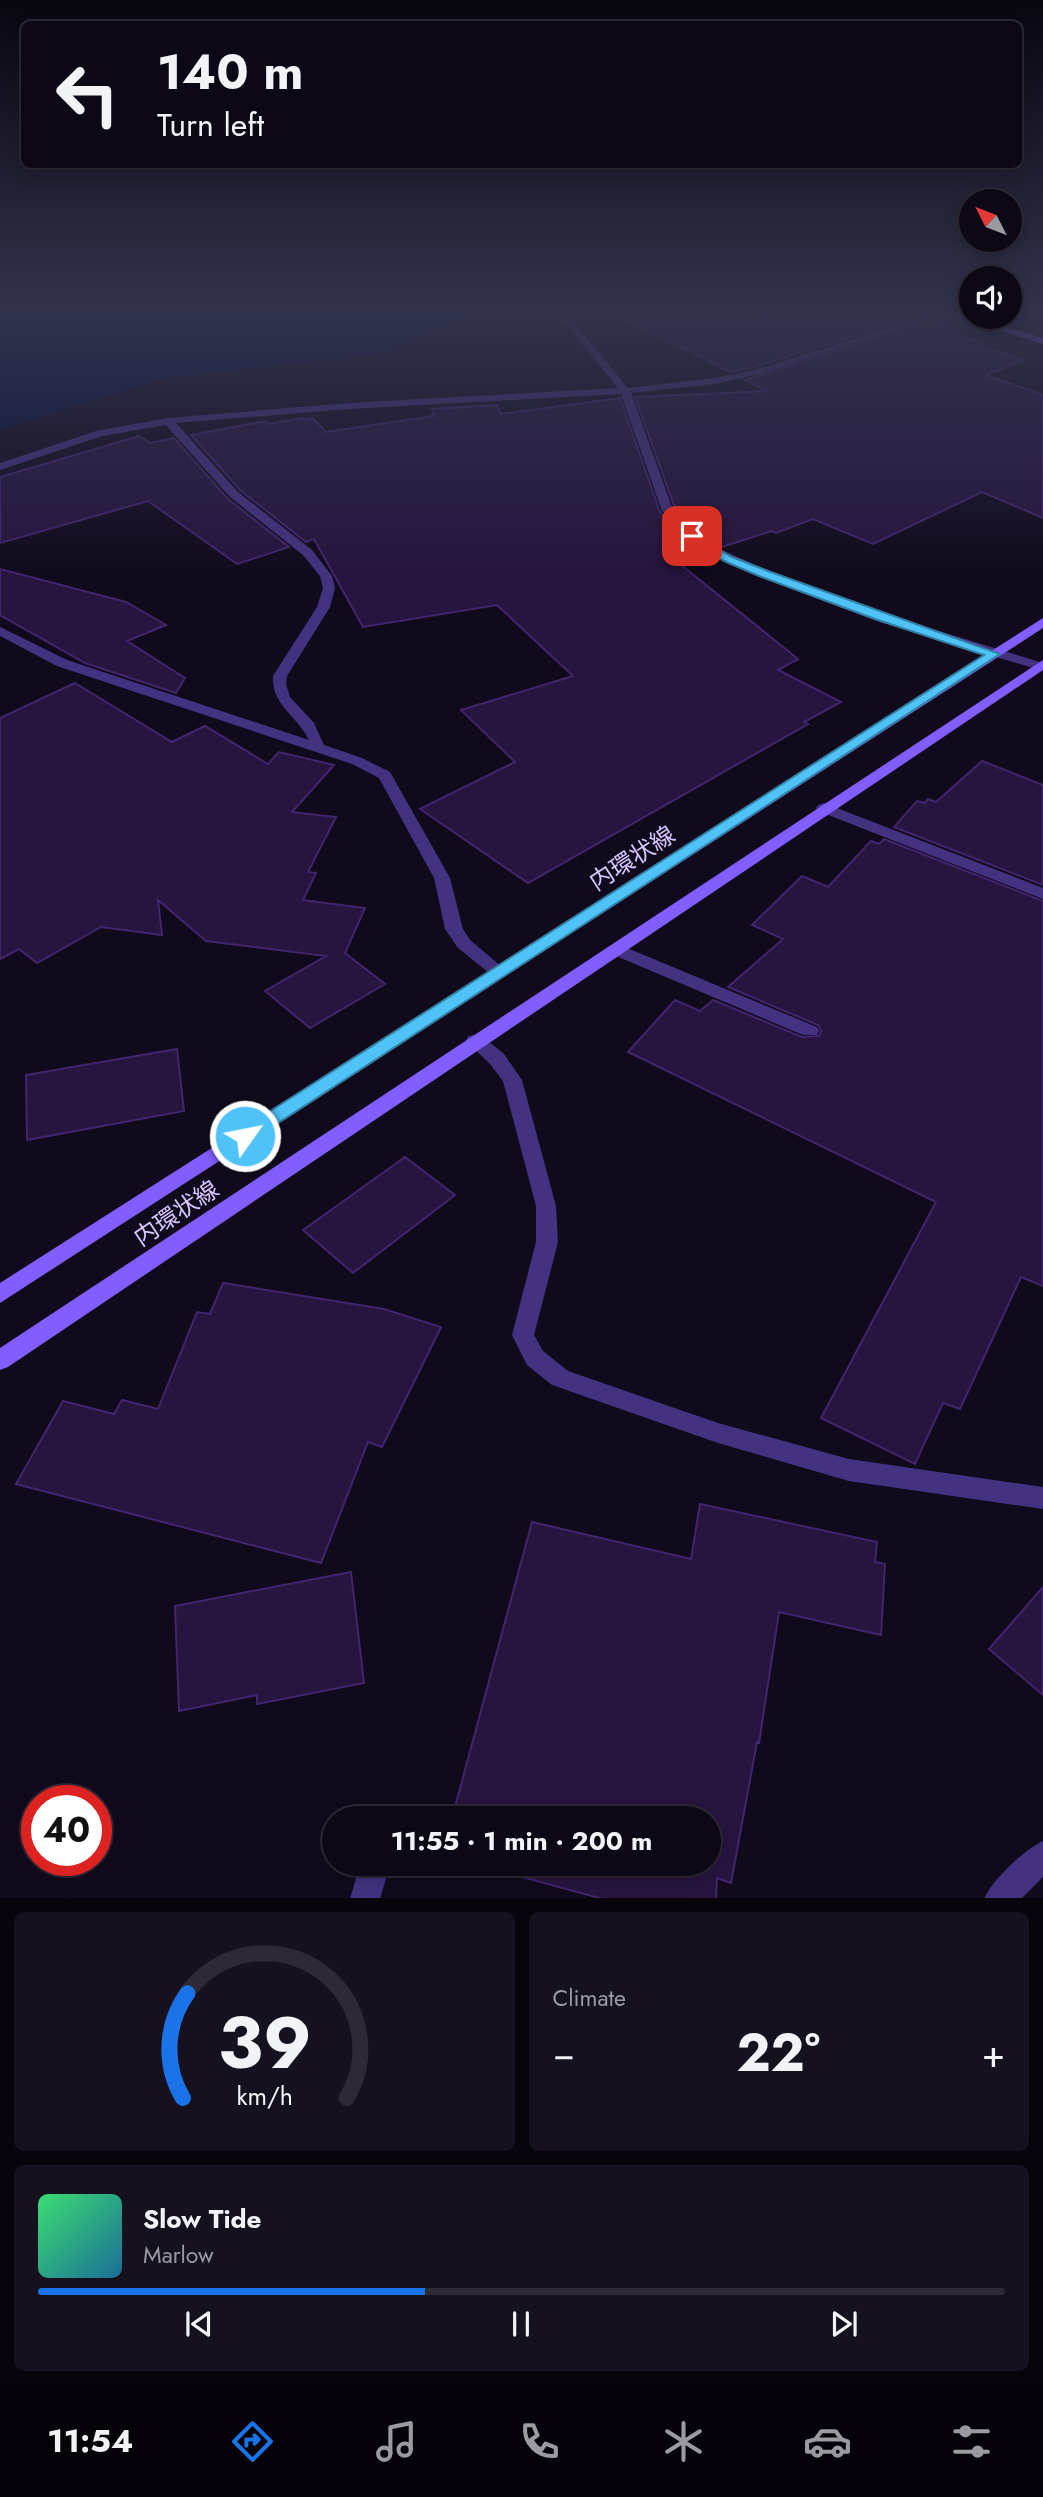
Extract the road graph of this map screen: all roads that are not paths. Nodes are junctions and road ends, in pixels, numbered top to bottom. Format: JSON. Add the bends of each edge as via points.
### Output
{"nodes":[{"id":1,"x":502,"y":398,"type":"edge"},
{"id":2,"x":627,"y":398,"type":"edge"},
{"id":3,"x":169,"y":421,"type":"junction"},
{"id":4,"x":0,"y":467,"type":"edge"},
{"id":5,"x":1043,"y":622,"type":"edge"},
{"id":6,"x":0,"y":631,"type":"edge"},
{"id":7,"x":994,"y":654,"type":"junction"},
{"id":8,"x":1042,"y":666,"type":"edge"},
{"id":9,"x":316,"y":748,"type":"junction"},
{"id":10,"x":824,"y":808,"type":"junction"},
{"id":11,"x":1043,"y":894,"type":"edge"},
{"id":12,"x":615,"y":949,"type":"junction"},
{"id":13,"x":499,"y":972,"type":"junction"},
{"id":14,"x":810,"y":1031,"type":"dead end"},
{"id":15,"x":475,"y":1041,"type":"junction"},
{"id":16,"x":0,"y":1294,"type":"edge"},
{"id":17,"x":0,"y":1360,"type":"edge"},
{"id":18,"x":1043,"y":1498,"type":"edge"},
{"id":19,"x":1043,"y":1856,"type":"edge"},
{"id":20,"x":372,"y":1876,"type":"edge"},
{"id":21,"x":365,"y":1898,"type":"edge"},
{"id":22,"x":1000,"y":1898,"type":"edge"}],
"edges":[{"from":1,"to":3,"type":"street"},
{"from":2,"to":7,"type":"street","via":[[668,511],[709,549],[867,612]]},
{"from":3,"to":4,"type":"street","via":[[100,433]]},
{"from":3,"to":9,"type":"street","via":[[244,505],[275,525],[317,564],[328,583],[330,591],[315,624],[279,684],[288,705],[309,726]]},
{"from":5,"to":7,"type":"street","name":"内環状線"},
{"from":6,"to":9,"type":"street","via":[[62,663]]},
{"from":7,"to":8,"type":"street"},
{"from":7,"to":13,"type":"street","name":"内環状線"},
{"from":8,"to":10,"type":"street","name":"内環状線"},
{"from":9,"to":13,"type":"street","via":[[385,775],[443,878],[454,929],[464,944]]},
{"from":10,"to":11,"type":"street"},
{"from":10,"to":12,"type":"street","name":"内環状線"},
{"from":12,"to":14,"type":"street"},
{"from":12,"to":15,"type":"street","name":"内環状線"},
{"from":13,"to":16,"type":"street","name":"内環状線"},
{"from":15,"to":17,"type":"street","name":"内環状線"},
{"from":15,"to":18,"type":"street","via":[[497,1059],[512,1080],[546,1206],[547,1242],[523,1335],[535,1358],[560,1378],[718,1433],[849,1470]]},
{"from":19,"to":22,"type":"street"},
{"from":20,"to":21,"type":"street"}]}
